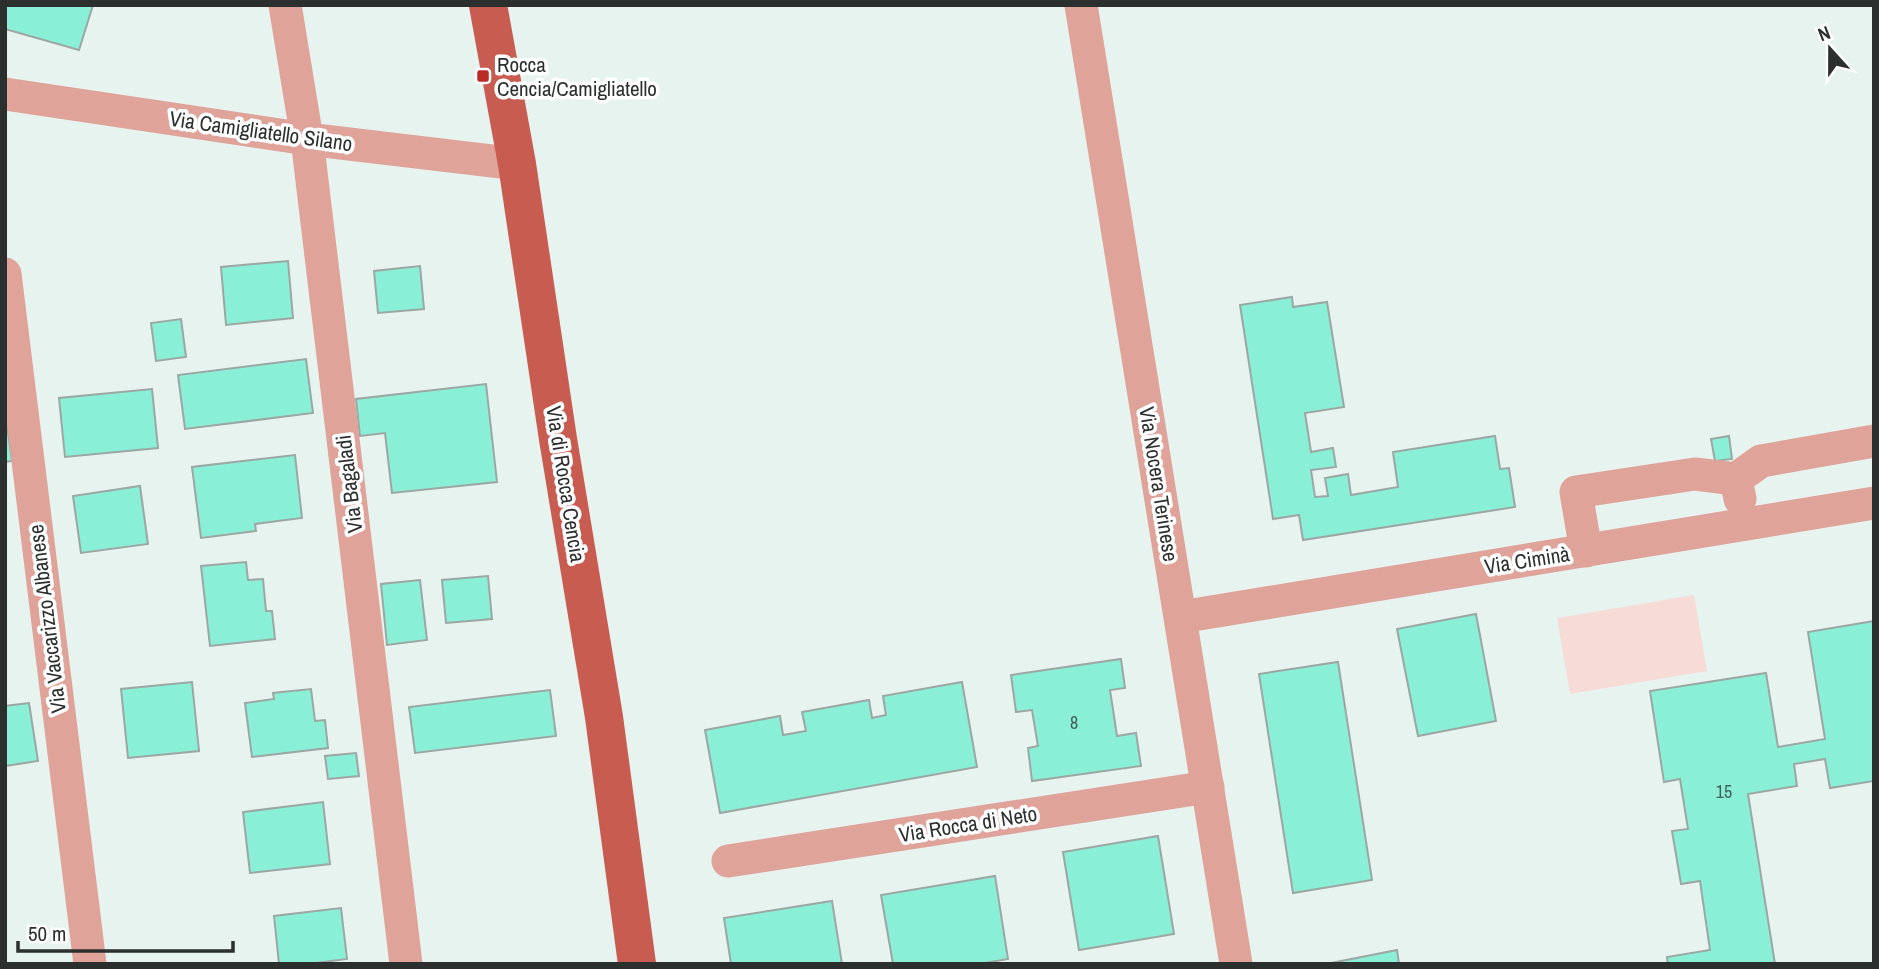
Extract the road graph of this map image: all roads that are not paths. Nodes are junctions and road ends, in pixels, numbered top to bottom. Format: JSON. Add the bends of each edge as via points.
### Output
{"nodes":[{"id":1,"x":285,"y":5,"type":"edge"},
{"id":2,"x":488,"y":5,"type":"edge"},
{"id":3,"x":1081,"y":5,"type":"edge"},
{"id":4,"x":5,"y":94,"type":"edge"},
{"id":5,"x":307,"y":139,"type":"junction"},
{"id":6,"x":517,"y":164,"type":"junction"},
{"id":7,"x":5,"y":274,"type":"edge"},
{"id":8,"x":1874,"y":441,"type":"edge"},
{"id":9,"x":1736,"y":479,"type":"junction"},
{"id":10,"x":1874,"y":503,"type":"edge"},
{"id":11,"x":1745,"y":524,"type":"junction"},
{"id":12,"x":1586,"y":551,"type":"junction"},
{"id":13,"x":1181,"y":617,"type":"junction"},
{"id":14,"x":1208,"y":787,"type":"junction"},
{"id":15,"x":728,"y":861,"type":"dead end"},
{"id":16,"x":90,"y":964,"type":"edge"},
{"id":17,"x":407,"y":964,"type":"edge"},
{"id":18,"x":637,"y":964,"type":"edge"},
{"id":19,"x":1236,"y":964,"type":"edge"}],
"edges":[{"from":1,"to":5,"type":"street","name":"Via Bagaladi"},
{"from":2,"to":6,"type":"main road","name":"Via di Rocca Cencia"},
{"from":3,"to":13,"type":"street","name":"Via Nocera Terinese"},
{"from":4,"to":5,"type":"street","name":"Via Camigliatello Silano"},
{"from":5,"to":6,"type":"street","name":"Via Camigliatello Silano"},
{"from":5,"to":17,"type":"street","name":"Via Bagaladi"},
{"from":6,"to":18,"type":"main road","name":"Via di Rocca Cencia","via":[[604,717]]},
{"from":7,"to":16,"type":"street","name":"Via Vaccarizzo Albanese"},
{"from":8,"to":9,"type":"street","via":[[1761,461]]},
{"from":9,"to":11,"type":"street"},
{"from":9,"to":12,"type":"street","via":[[1695,474],[1576,492]]},
{"from":10,"to":11,"type":"street","name":"Via Ciminà"},
{"from":11,"to":12,"type":"street","name":"Via Ciminà"},
{"from":12,"to":13,"type":"street","name":"Via Ciminà"},
{"from":13,"to":14,"type":"street","name":"Via Nocera Terinese"},
{"from":14,"to":15,"type":"street","name":"Via Rocca di Neto"},
{"from":14,"to":19,"type":"street","name":"Via Nocera Terinese"}]}
